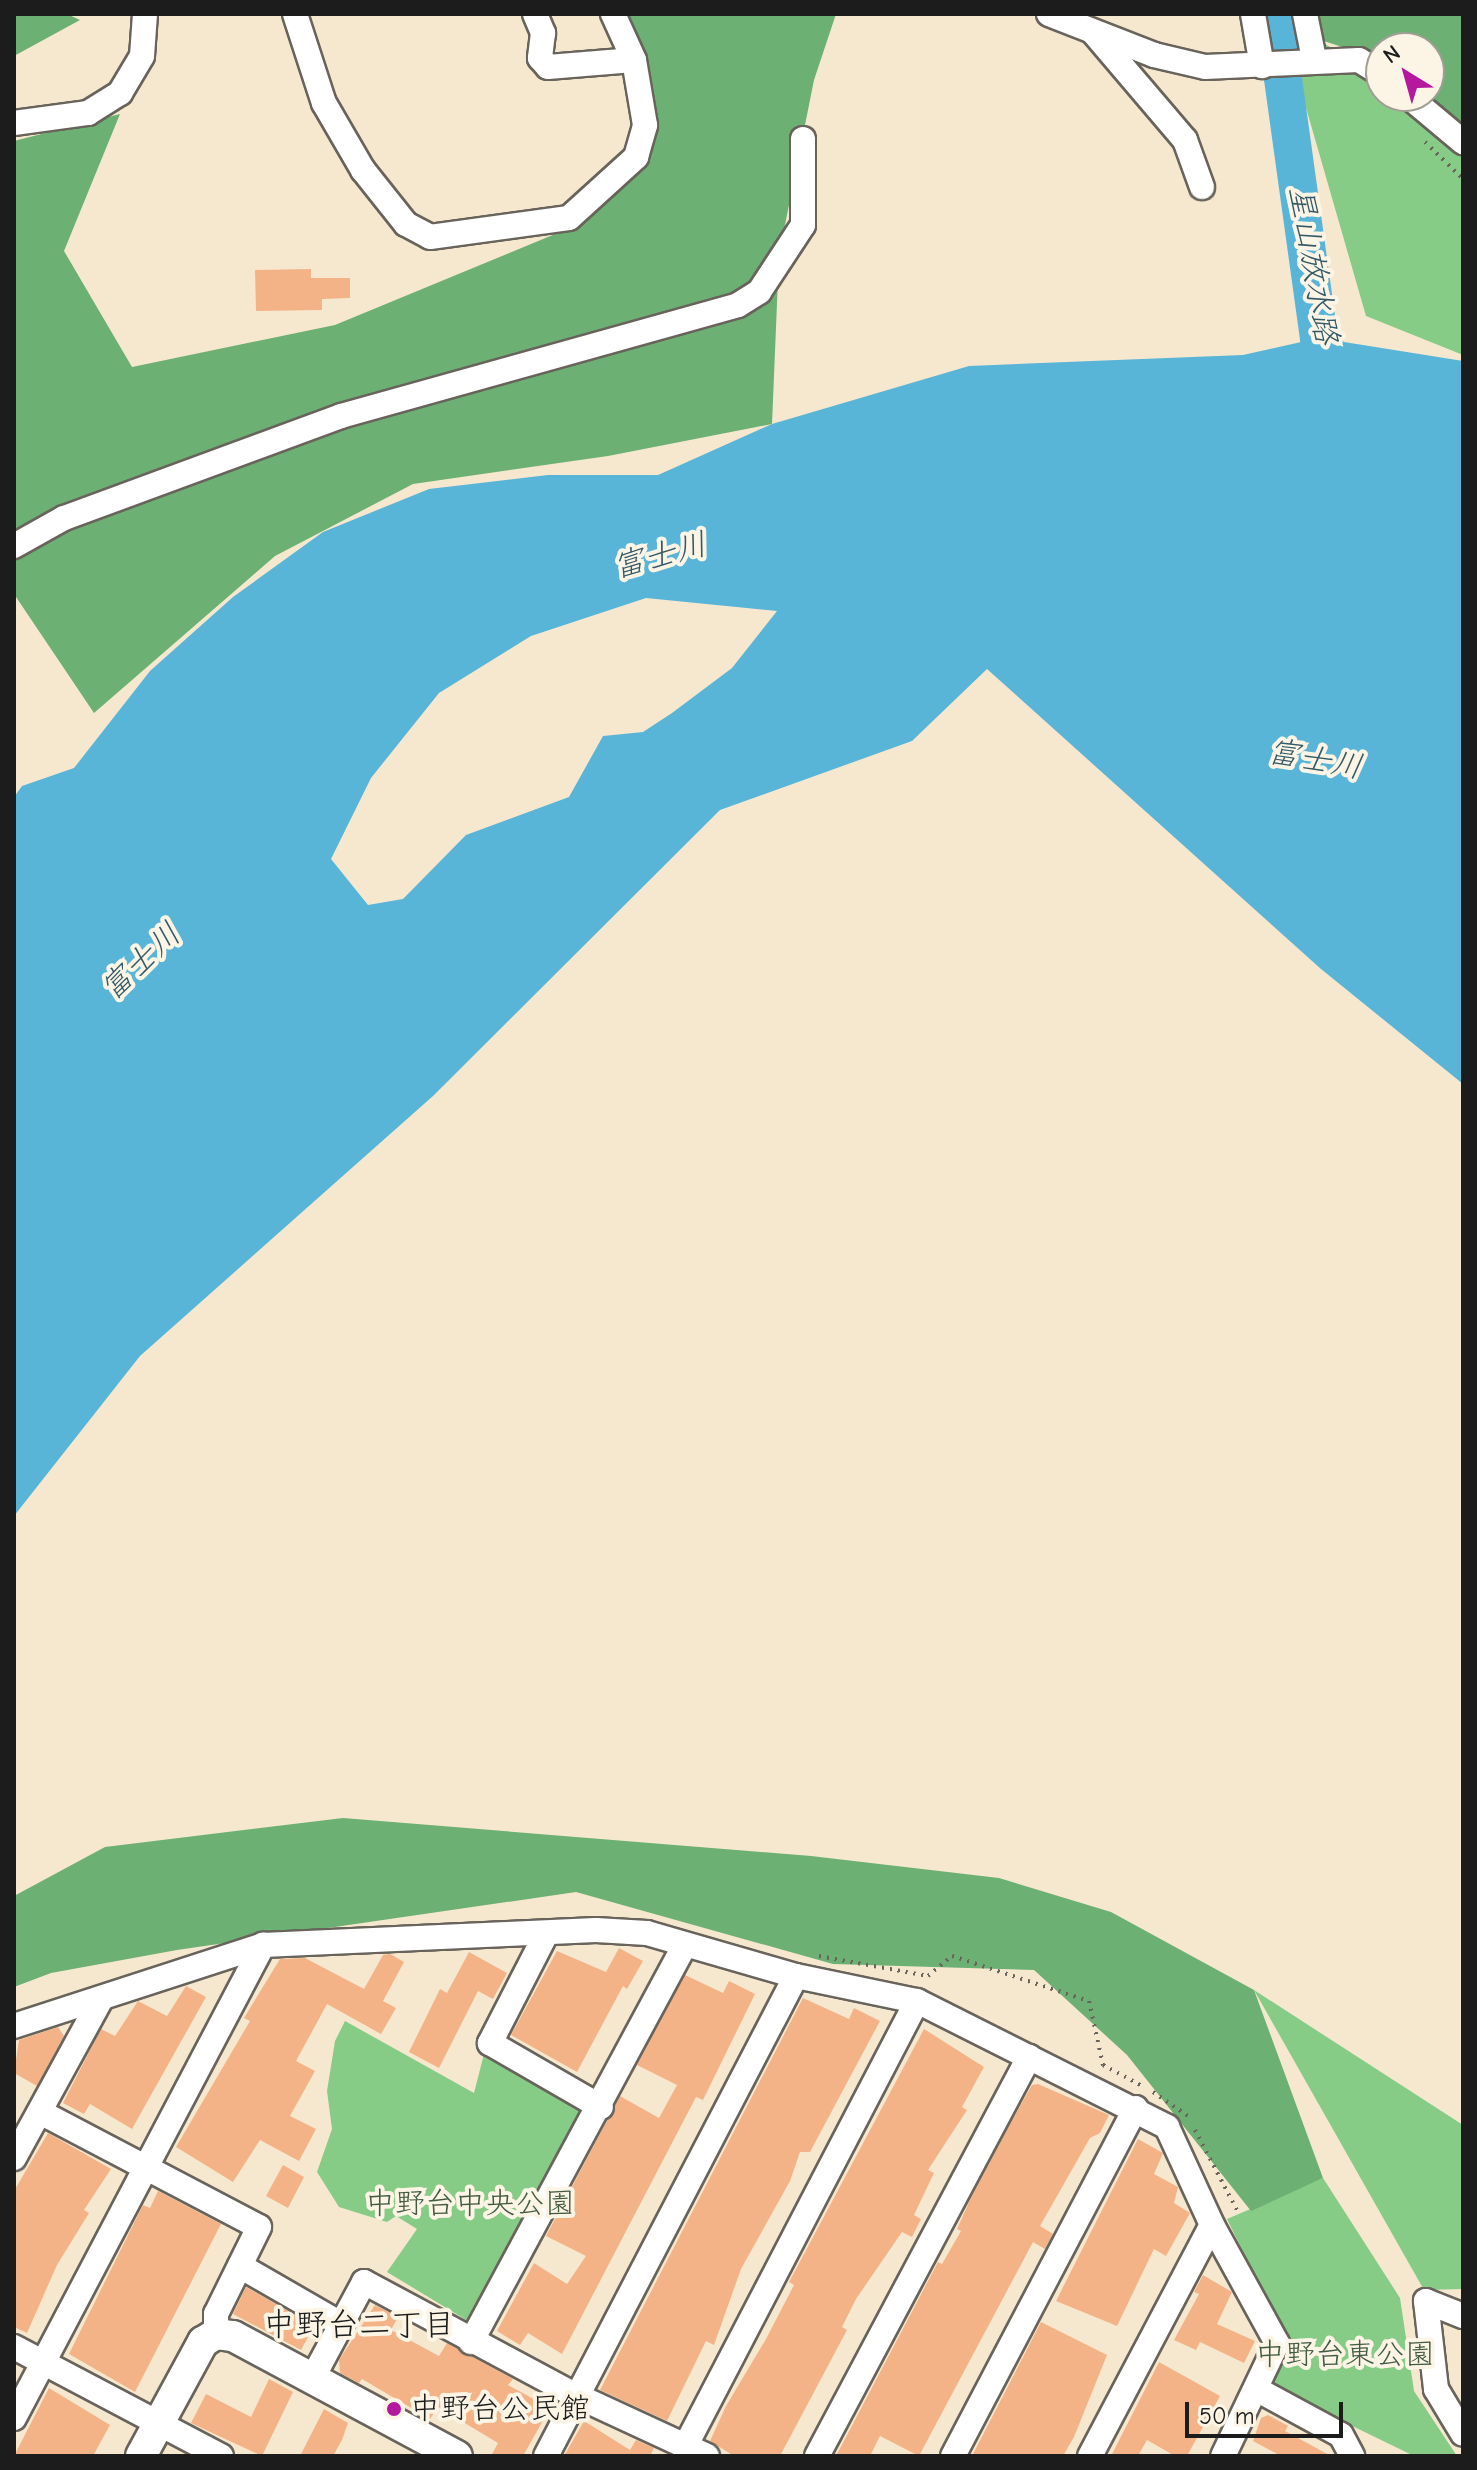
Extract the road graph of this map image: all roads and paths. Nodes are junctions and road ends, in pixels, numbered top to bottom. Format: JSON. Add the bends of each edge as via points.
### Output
{"nodes":[{"id":1,"x":145,"y":14,"type":"edge"},
{"id":2,"x":295,"y":14,"type":"edge"},
{"id":3,"x":535,"y":14,"type":"edge"},
{"id":4,"x":613,"y":14,"type":"edge"},
{"id":5,"x":1049,"y":14,"type":"edge"},
{"id":6,"x":1253,"y":14,"type":"edge"},
{"id":7,"x":1305,"y":14,"type":"edge"},
{"id":8,"x":1092,"y":30,"type":"junction"},
{"id":9,"x":1314,"y":59,"type":"junction"},
{"id":10,"x":634,"y":60,"type":"junction"},
{"id":11,"x":1365,"y":64,"type":"edge"},
{"id":12,"x":1262,"y":66,"type":"junction"},
{"id":13,"x":1427,"y":112,"type":"edge"},
{"id":14,"x":14,"y":123,"type":"edge"},
{"id":15,"x":803,"y":139,"type":"dead end"},
{"id":16,"x":1463,"y":142,"type":"edge"},
{"id":17,"x":1202,"y":187,"type":"dead end"},
{"id":18,"x":14,"y":546,"type":"edge"},
{"id":19,"x":546,"y":1934,"type":"junction"},
{"id":20,"x":263,"y":1945,"type":"junction"},
{"id":21,"x":684,"y":1946,"type":"junction"},
{"id":22,"x":796,"y":1976,"type":"junction"},
{"id":23,"x":101,"y":1999,"type":"junction"},
{"id":24,"x":917,"y":2001,"type":"junction"},
{"id":25,"x":14,"y":2026,"type":"edge"},
{"id":26,"x":1029,"y":2057,"type":"junction"},
{"id":27,"x":601,"y":2107,"type":"junction"},
{"id":28,"x":1136,"y":2108,"type":"junction"},
{"id":29,"x":40,"y":2112,"type":"junction"},
{"id":30,"x":14,"y":2158,"type":"edge"},
{"id":31,"x":148,"y":2167,"type":"junction"},
{"id":32,"x":1212,"y":2225,"type":"junction"},
{"id":33,"x":240,"y":2266,"type":"junction"},
{"id":34,"x":1463,"y":2316,"type":"edge"},
{"id":35,"x":341,"y":2324,"type":"junction"},
{"id":36,"x":216,"y":2334,"type":"junction"},
{"id":37,"x":471,"y":2342,"type":"junction"},
{"id":38,"x":14,"y":2347,"type":"edge"},
{"id":39,"x":43,"y":2362,"type":"junction"},
{"id":40,"x":312,"y":2379,"type":"junction"},
{"id":41,"x":1258,"y":2390,"type":"junction"},
{"id":42,"x":577,"y":2396,"type":"junction"},
{"id":43,"x":14,"y":2418,"type":"edge"},
{"id":44,"x":158,"y":2423,"type":"junction"},
{"id":45,"x":1463,"y":2434,"type":"edge"},
{"id":46,"x":697,"y":2451,"type":"edge"},
{"id":47,"x":141,"y":2456,"type":"edge"},
{"id":48,"x":221,"y":2456,"type":"edge"},
{"id":49,"x":457,"y":2456,"type":"edge"},
{"id":50,"x":546,"y":2456,"type":"edge"},
{"id":51,"x":817,"y":2456,"type":"edge"},
{"id":52,"x":953,"y":2456,"type":"edge"},
{"id":53,"x":1090,"y":2456,"type":"edge"},
{"id":54,"x":1223,"y":2456,"type":"edge"},
{"id":55,"x":1352,"y":2456,"type":"edge"}],
"edges":[{"from":1,"to":14,"type":"street","via":[[142,56],[120,93],[88,113]]},
{"from":2,"to":10,"type":"street","via":[[324,103],[363,170],[406,224],[430,237],[569,218],[609,185],[636,157],[645,125]]},
{"from":3,"to":10,"type":"street","via":[[543,33],[540,58],[548,67]]},
{"from":4,"to":10,"type":"street"},
{"from":5,"to":8,"type":"street"},
{"from":6,"to":12,"type":"street"},
{"from":7,"to":9,"type":"street"},
{"from":8,"to":12,"type":"street","via":[[1205,67]]},
{"from":8,"to":17,"type":"street","via":[[1185,140]]},
{"from":9,"to":11,"type":"street"},
{"from":9,"to":12,"type":"street"},
{"from":13,"to":16,"type":"street"},
{"from":15,"to":18,"type":"street","via":[[803,225],[759,292],[738,305],[341,416],[64,518]]},
{"from":19,"to":20,"type":"street"},
{"from":19,"to":21,"type":"street","via":[[647,1933]]},
{"from":19,"to":27,"type":"street","via":[[490,2043]]},
{"from":20,"to":23,"type":"street"},
{"from":20,"to":31,"type":"street"},
{"from":21,"to":22,"type":"street"},
{"from":21,"to":27,"type":"street"},
{"from":22,"to":24,"type":"street"},
{"from":22,"to":42,"type":"street"},
{"from":23,"to":25,"type":"street"},
{"from":23,"to":29,"type":"street"},
{"from":24,"to":26,"type":"street"},
{"from":24,"to":46,"type":"street"},
{"from":26,"to":28,"type":"street"},
{"from":26,"to":51,"type":"street"},
{"from":27,"to":37,"type":"street"},
{"from":28,"to":32,"type":"street","via":[[1167,2127]]},
{"from":28,"to":52,"type":"street"},
{"from":29,"to":30,"type":"street"},
{"from":29,"to":31,"type":"street"},
{"from":31,"to":33,"type":"street","via":[[259,2227]]},
{"from":31,"to":39,"type":"street"},
{"from":32,"to":41,"type":"street","via":[[1277,2343]]},
{"from":32,"to":53,"type":"street"},
{"from":33,"to":35,"type":"street"},
{"from":33,"to":36,"type":"street","via":[[216,2314]]},
{"from":34,"to":45,"type":"street","via":[[1426,2301],[1436,2389]]},
{"from":35,"to":37,"type":"street","via":[[364,2282]]},
{"from":35,"to":40,"type":"street"},
{"from":36,"to":40,"type":"street","via":[[233,2336]]},
{"from":36,"to":44,"type":"street","via":[[203,2342]]},
{"from":37,"to":42,"type":"street"},
{"from":38,"to":39,"type":"street"},
{"from":39,"to":43,"type":"street"},
{"from":39,"to":44,"type":"street"},
{"from":40,"to":49,"type":"street"},
{"from":41,"to":54,"type":"street"},
{"from":41,"to":55,"type":"street","via":[[1341,2435]]},
{"from":42,"to":46,"type":"street"},
{"from":42,"to":50,"type":"street"},
{"from":44,"to":47,"type":"street"},
{"from":44,"to":48,"type":"street"}]}
